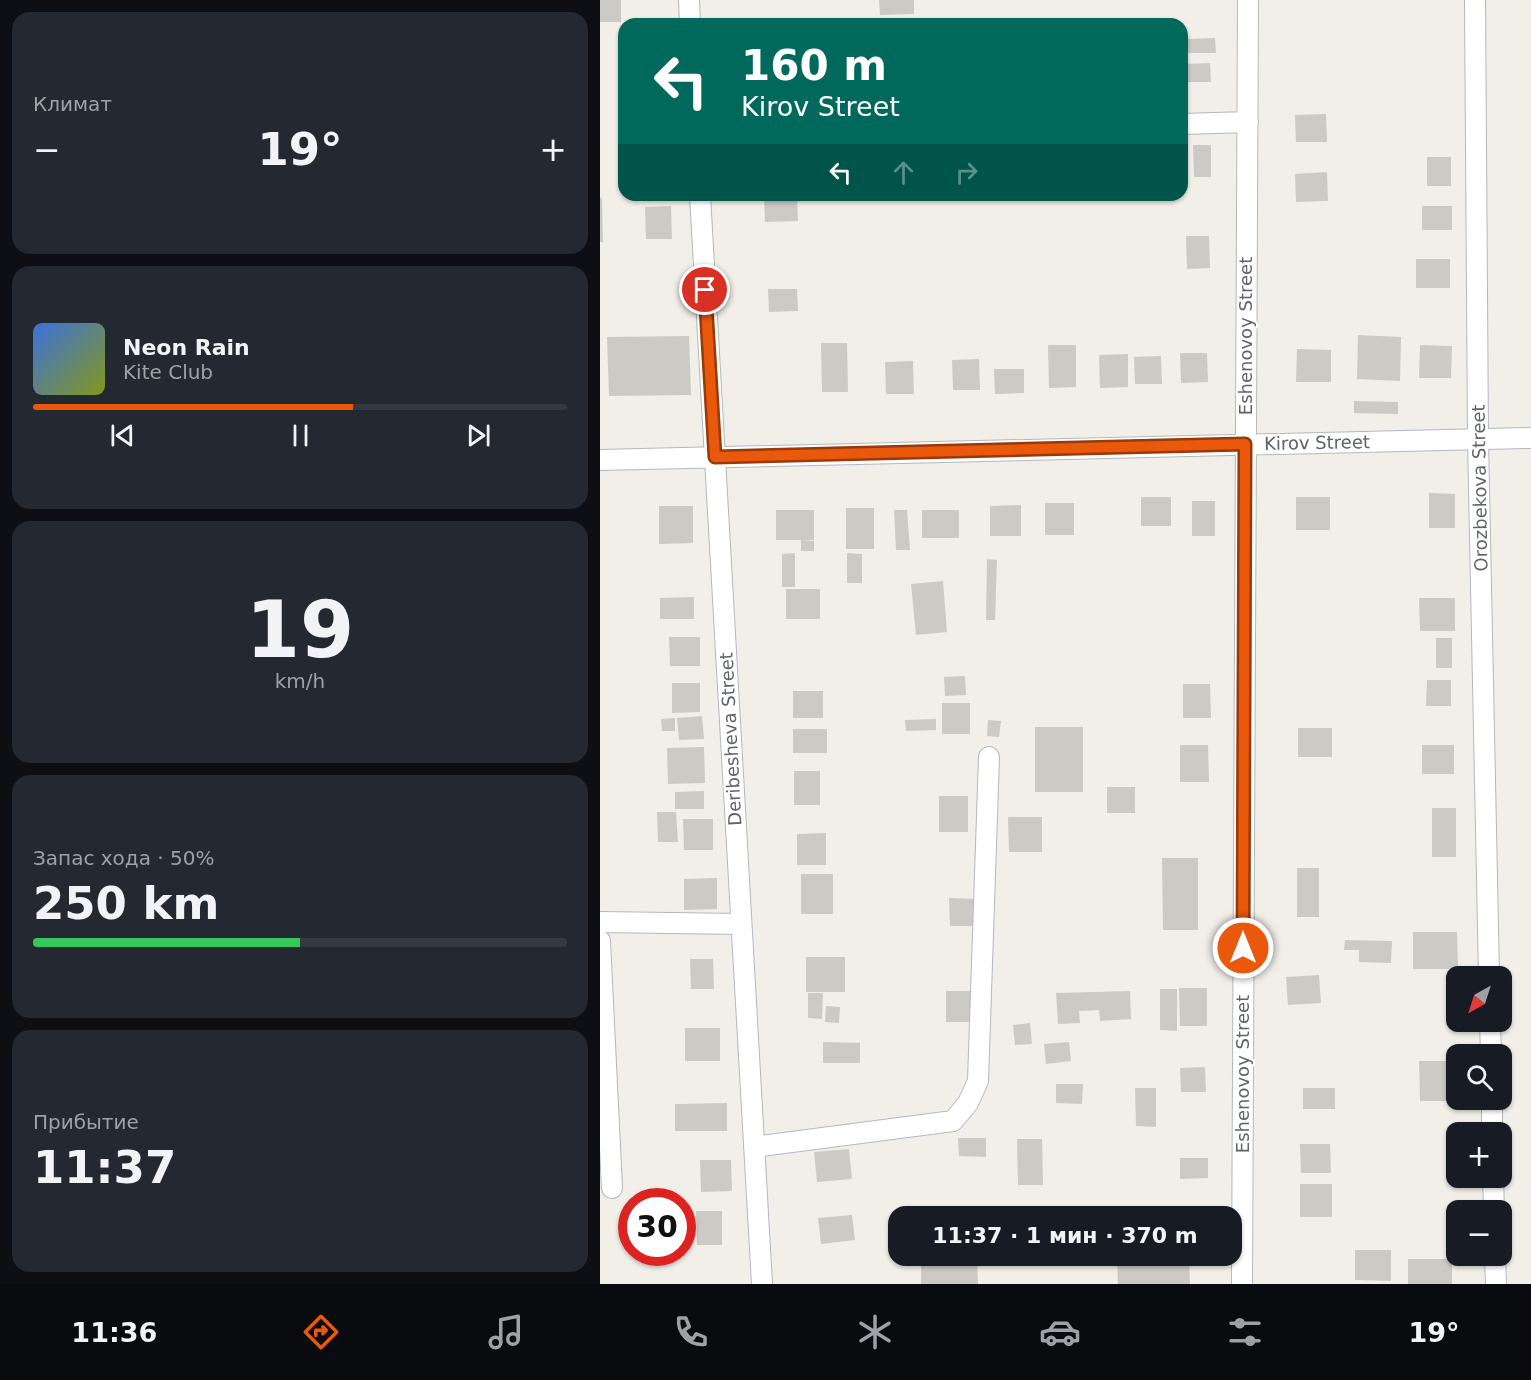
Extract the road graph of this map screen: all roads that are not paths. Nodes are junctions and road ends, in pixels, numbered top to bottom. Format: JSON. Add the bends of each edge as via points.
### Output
{"nodes":[{"id":1,"x":689,"y":0,"type":"edge"},
{"id":2,"x":1248,"y":0,"type":"edge"},
{"id":3,"x":1475,"y":0,"type":"edge"},
{"id":4,"x":690,"y":18,"type":"edge"},
{"id":5,"x":1248,"y":122,"type":"junction"},
{"id":6,"x":1188,"y":124,"type":"edge"},
{"id":7,"x":700,"y":201,"type":"edge"},
{"id":8,"x":1531,"y":438,"type":"edge"},
{"id":9,"x":1478,"y":439,"type":"junction"},
{"id":10,"x":1245,"y":444,"type":"junction"},
{"id":11,"x":715,"y":457,"type":"junction"},
{"id":12,"x":600,"y":460,"type":"edge"},
{"id":13,"x":989,"y":757,"type":"dead end"},
{"id":14,"x":600,"y":922,"type":"edge"},
{"id":15,"x":741,"y":924,"type":"junction"},
{"id":16,"x":600,"y":941,"type":"edge"},
{"id":17,"x":1489,"y":966,"type":"edge"},
{"id":18,"x":754,"y":1147,"type":"junction"},
{"id":19,"x":612,"y":1188,"type":"dead end"},
{"id":20,"x":1495,"y":1266,"type":"edge"},
{"id":21,"x":762,"y":1284,"type":"edge"},
{"id":22,"x":1242,"y":1284,"type":"edge"},
{"id":23,"x":1496,"y":1284,"type":"edge"}],
"edges":[{"from":1,"to":4,"type":"street"},
{"from":2,"to":5,"type":"street","name":"Eshenovoy Street"},
{"from":3,"to":9,"type":"street","name":"Orozbekova Street"},
{"from":5,"to":6,"type":"street"},
{"from":5,"to":10,"type":"street","name":"Eshenovoy Street"},
{"from":7,"to":11,"type":"street","name":"Deribesheva Street"},
{"from":8,"to":9,"type":"street","name":"Kirov Street"},
{"from":9,"to":10,"type":"street","name":"Kirov Street"},
{"from":9,"to":17,"type":"street","name":"Orozbekova Street"},
{"from":10,"to":11,"type":"street","name":"Kirov Street"},
{"from":10,"to":22,"type":"street","name":"Eshenovoy Street"},
{"from":11,"to":12,"type":"street","name":"Kirov Street"},
{"from":11,"to":15,"type":"street","name":"Deribesheva Street"},
{"from":13,"to":18,"type":"street","via":[[978,1081],[968,1103],[953,1121]]},
{"from":14,"to":15,"type":"street"},
{"from":15,"to":18,"type":"street","name":"Deribesheva Street"},
{"from":16,"to":19,"type":"street"},
{"from":18,"to":21,"type":"street","name":"Deribesheva Street"},
{"from":20,"to":23,"type":"street"}]}
